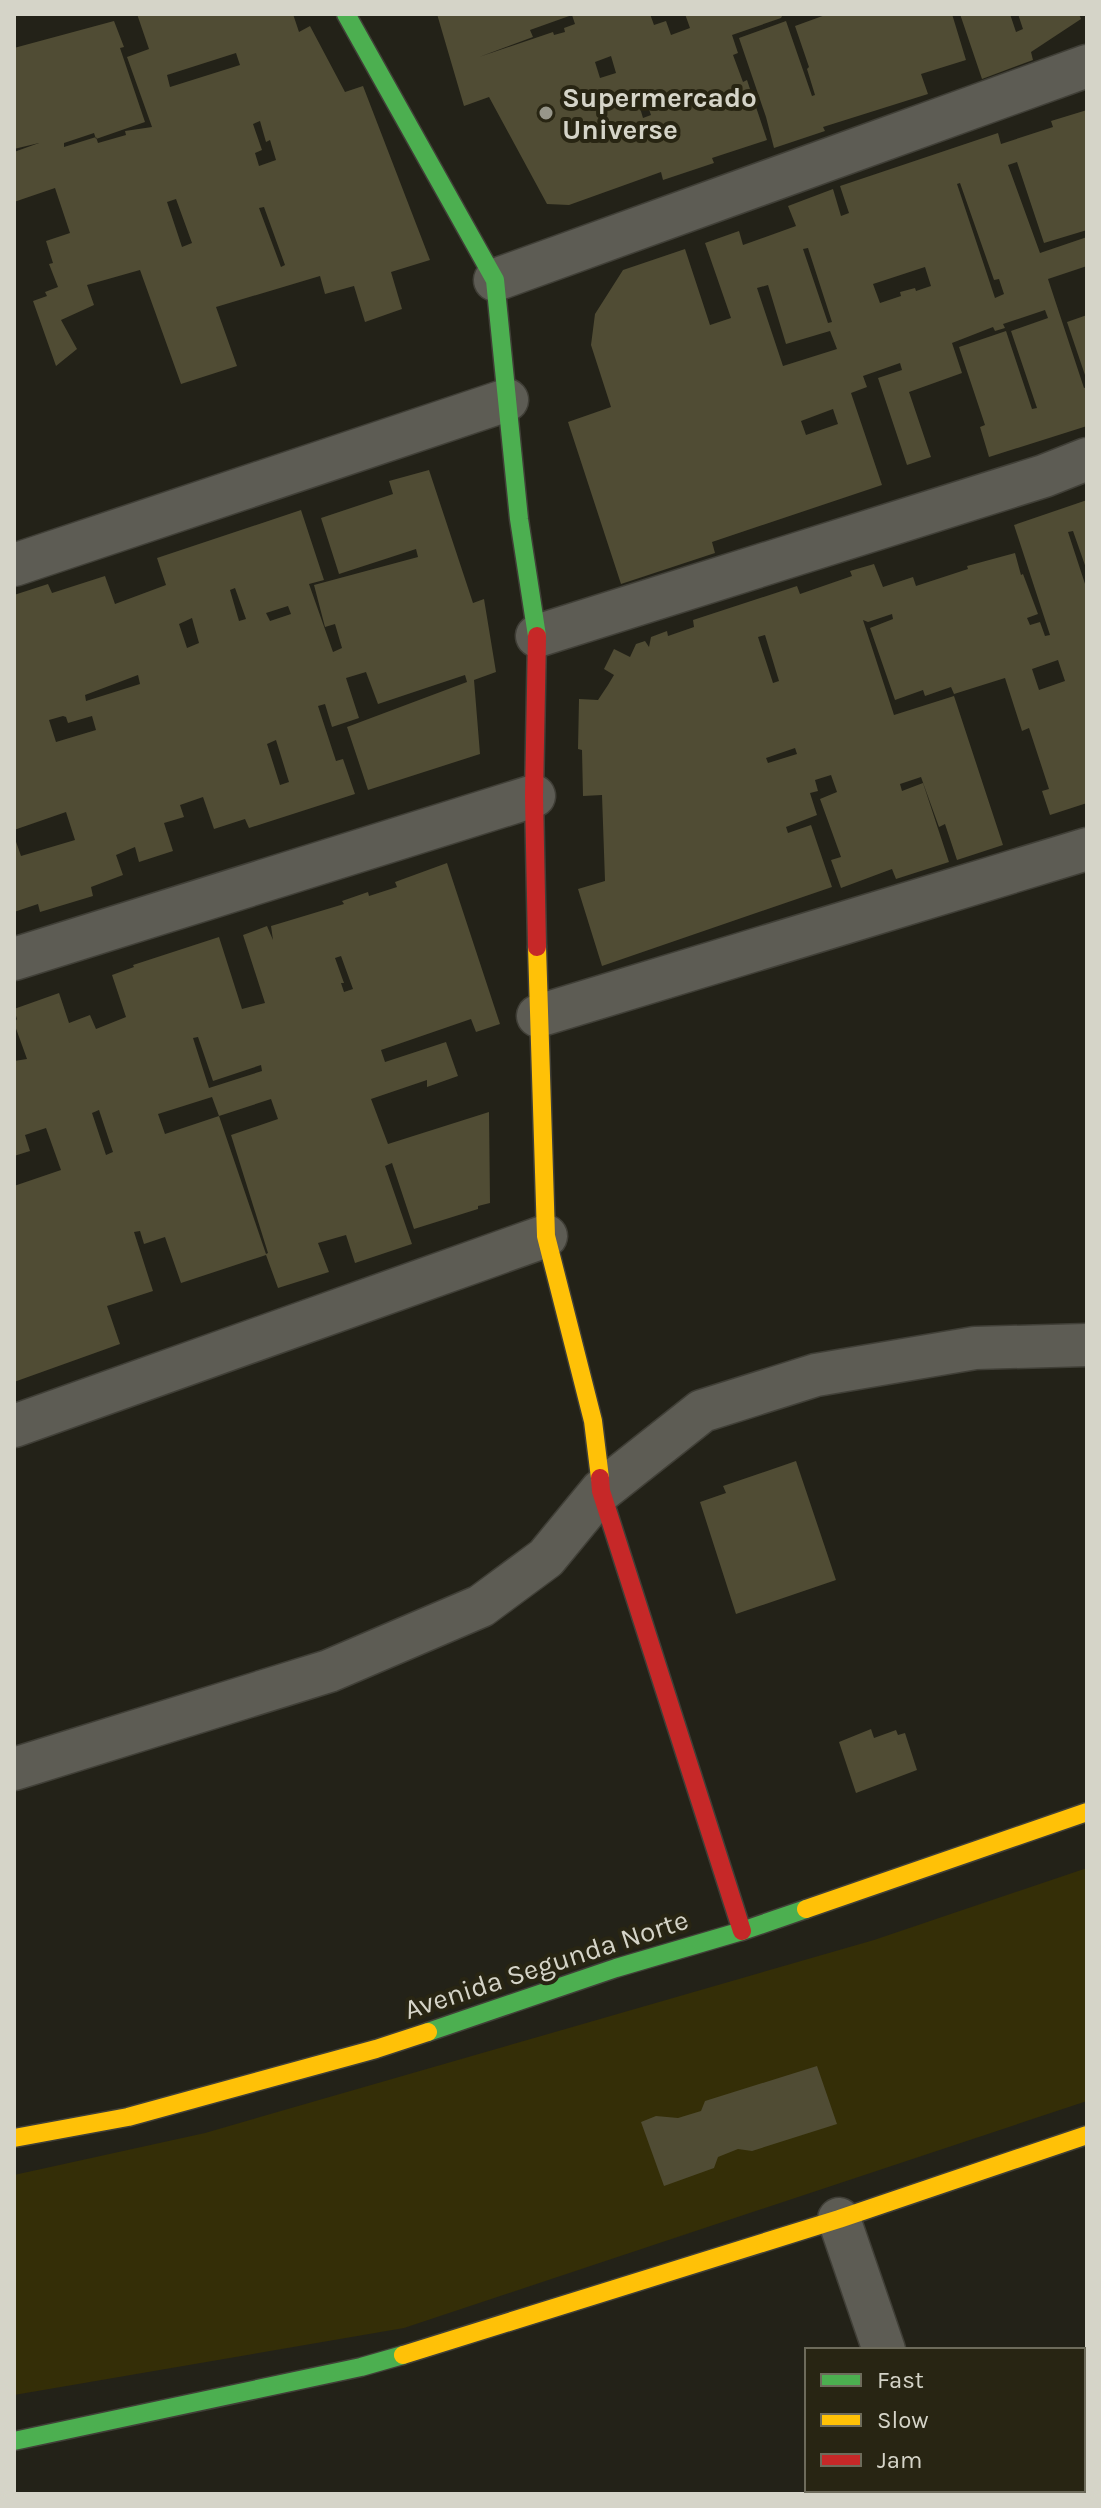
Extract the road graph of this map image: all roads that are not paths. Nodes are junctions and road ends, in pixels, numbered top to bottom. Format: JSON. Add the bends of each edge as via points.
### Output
{"nodes":[{"id":1,"x":346,"y":14,"type":"edge"},
{"id":2,"x":1087,"y":66,"type":"edge"},
{"id":3,"x":495,"y":280,"type":"junction"},
{"id":4,"x":507,"y":400,"type":"junction"},
{"id":5,"x":1087,"y":459,"type":"edge"},
{"id":6,"x":14,"y":565,"type":"edge"},
{"id":7,"x":537,"y":636,"type":"junction"},
{"id":8,"x":534,"y":796,"type":"junction"},
{"id":9,"x":1087,"y":849,"type":"edge"},
{"id":10,"x":14,"y":959,"type":"edge"},
{"id":11,"x":538,"y":1016,"type":"junction"},
{"id":12,"x":546,"y":1236,"type":"junction"},
{"id":13,"x":1087,"y":1345,"type":"edge"},
{"id":14,"x":14,"y":1426,"type":"edge"},
{"id":15,"x":601,"y":1491,"type":"junction"},
{"id":16,"x":14,"y":1769,"type":"edge"},
{"id":17,"x":1087,"y":1812,"type":"edge"},
{"id":18,"x":742,"y":1931,"type":"junction"},
{"id":19,"x":1087,"y":2135,"type":"edge"},
{"id":20,"x":14,"y":2138,"type":"edge"},
{"id":21,"x":839,"y":2219,"type":"junction"},
{"id":22,"x":883,"y":2348,"type":"edge"},
{"id":23,"x":14,"y":2441,"type":"edge"}],
"edges":[{"from":1,"to":3,"type":"main road"},
{"from":2,"to":3,"type":"street"},
{"from":3,"to":4,"type":"main road"},
{"from":4,"to":6,"type":"street"},
{"from":4,"to":7,"type":"main road"},
{"from":5,"to":7,"type":"street"},
{"from":7,"to":8,"type":"main road"},
{"from":8,"to":10,"type":"street"},
{"from":8,"to":11,"type":"main road"},
{"from":9,"to":11,"type":"street"},
{"from":11,"to":12,"type":"main road"},
{"from":12,"to":14,"type":"street"},
{"from":12,"to":15,"type":"main road","via":[[593,1421]]},
{"from":13,"to":15,"type":"street","via":[[975,1348],[816,1375],[702,1411]]},
{"from":15,"to":16,"type":"street","via":[[546,1558],[481,1606],[329,1671]]},
{"from":15,"to":18,"type":"main road"},
{"from":17,"to":18,"type":"main road","name":"Avenida Segunda Norte"},
{"from":18,"to":20,"type":"main road","name":"Avenida Segunda Norte","via":[[376,2049],[128,2117]]},
{"from":19,"to":21,"type":"main road"},
{"from":21,"to":22,"type":"street"},
{"from":21,"to":23,"type":"main road","via":[[361,2367]]}]}
